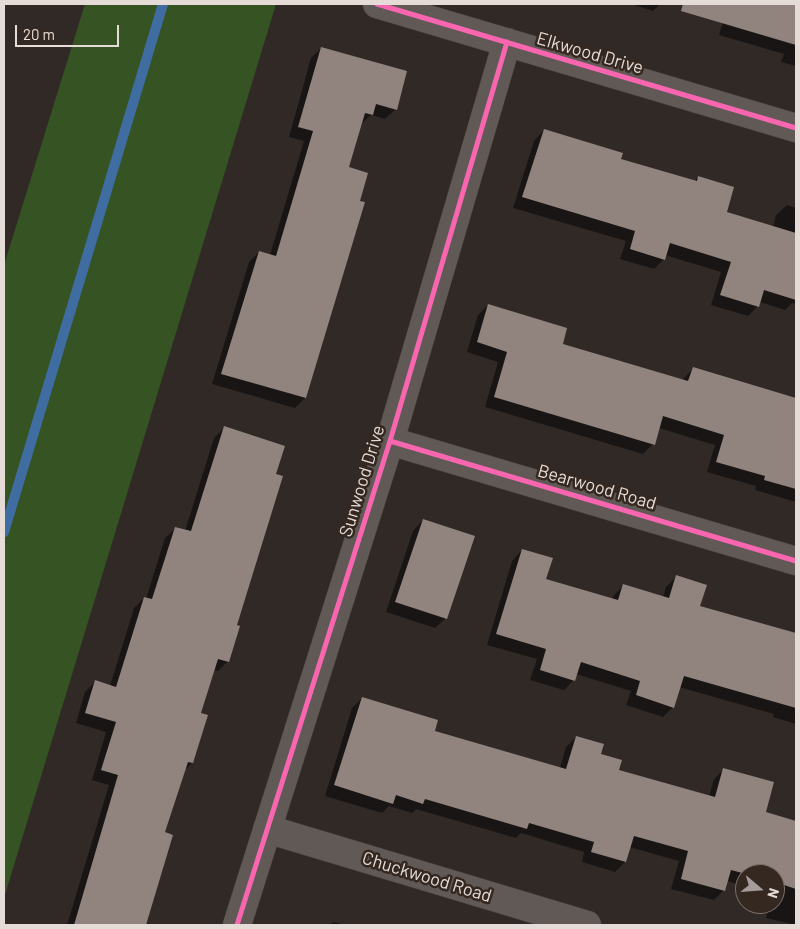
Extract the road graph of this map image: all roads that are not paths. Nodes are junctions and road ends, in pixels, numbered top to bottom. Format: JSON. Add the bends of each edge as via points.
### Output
{"nodes":[{"id":1,"x":377,"y":4,"type":"edge"},
{"id":2,"x":507,"y":42,"type":"junction"},
{"id":3,"x":796,"y":128,"type":"edge"},
{"id":4,"x":390,"y":441,"type":"junction"},
{"id":5,"x":796,"y":561,"type":"edge"},
{"id":6,"x":267,"y":829,"type":"junction"},
{"id":7,"x":236,"y":925,"type":"edge"},
{"id":8,"x":587,"y":925,"type":"edge"}],
"edges":[{"from":1,"to":2,"type":"street","name":"Elkwood Drive"},
{"from":2,"to":3,"type":"street","name":"Elkwood Drive"},
{"from":2,"to":4,"type":"street","name":"Sunwood Drive"},
{"from":4,"to":5,"type":"street","name":"Bearwood Road"},
{"from":4,"to":6,"type":"street","name":"Sunwood Drive"},
{"from":6,"to":7,"type":"street","name":"Sunwood Drive"},
{"from":6,"to":8,"type":"street","name":"Chuckwood Road"}]}
